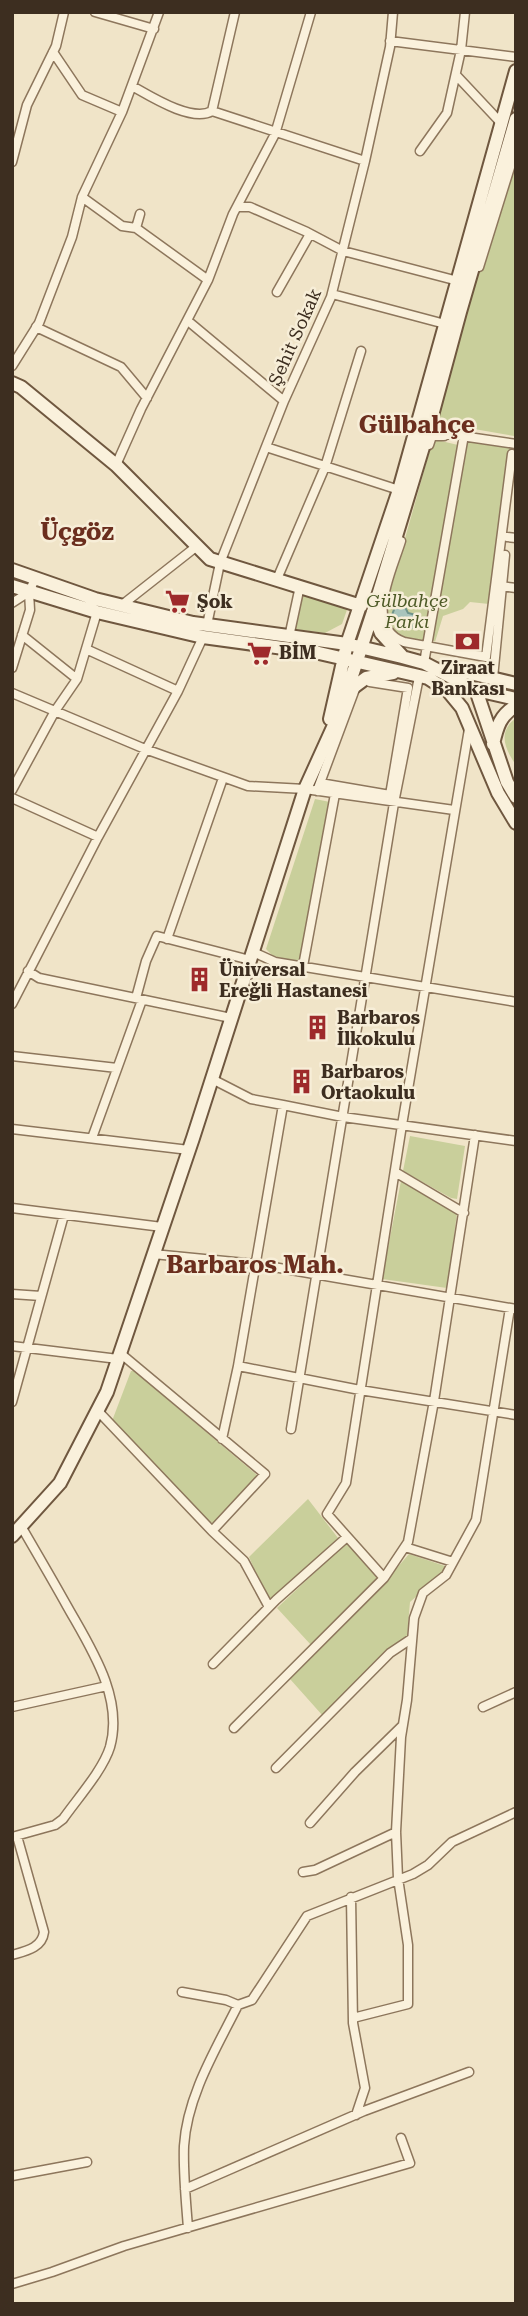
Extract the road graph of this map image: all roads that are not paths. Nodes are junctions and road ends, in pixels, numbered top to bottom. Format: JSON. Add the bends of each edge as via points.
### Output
{"nodes":[{"id":1,"x":64,"y":12,"type":"edge"},
{"id":2,"x":95,"y":12,"type":"edge"},
{"id":3,"x":159,"y":12,"type":"edge"},
{"id":4,"x":235,"y":12,"type":"edge"},
{"id":5,"x":311,"y":12,"type":"edge"},
{"id":6,"x":393,"y":12,"type":"edge"},
{"id":7,"x":466,"y":12,"type":"edge"},
{"id":8,"x":154,"y":29,"type":"junction"},
{"id":9,"x":390,"y":41,"type":"junction"},
{"id":10,"x":461,"y":50,"type":"junction"},
{"id":11,"x":53,"y":52,"type":"junction"},
{"id":12,"x":516,"y":57,"type":"edge"},
{"id":13,"x":516,"y":71,"type":"edge"},
{"id":14,"x":456,"y":75,"type":"junction"},
{"id":15,"x":132,"y":86,"type":"junction"},
{"id":16,"x":212,"y":111,"type":"junction"},
{"id":17,"x":122,"y":112,"type":"junction"},
{"id":18,"x":516,"y":119,"type":"edge"},
{"id":19,"x":502,"y":124,"type":"junction"},
{"id":20,"x":275,"y":134,"type":"junction"},
{"id":21,"x":516,"y":148,"type":"edge"},
{"id":22,"x":420,"y":151,"type":"dead end"},
{"id":23,"x":365,"y":161,"type":"junction"},
{"id":24,"x":12,"y":162,"type":"edge"},
{"id":25,"x":82,"y":197,"type":"junction"},
{"id":26,"x":237,"y":207,"type":"junction"},
{"id":27,"x":140,"y":214,"type":"dead end"},
{"id":28,"x":136,"y":228,"type":"junction"},
{"id":29,"x":310,"y":234,"type":"junction"},
{"id":30,"x":343,"y":251,"type":"junction"},
{"id":31,"x":208,"y":280,"type":"junction"},
{"id":32,"x":458,"y":281,"type":"junction"},
{"id":33,"x":277,"y":292,"type":"dead end"},
{"id":34,"x":332,"y":294,"type":"junction"},
{"id":35,"x":188,"y":321,"type":"junction"},
{"id":36,"x":445,"y":324,"type":"junction"},
{"id":37,"x":36,"y":327,"type":"junction"},
{"id":38,"x":360,"y":351,"type":"dead end"},
{"id":39,"x":12,"y":366,"type":"edge"},
{"id":40,"x":12,"y":383,"type":"edge"},
{"id":41,"x":147,"y":398,"type":"junction"},
{"id":42,"x":284,"y":401,"type":"junction"},
{"id":43,"x":429,"y":429,"type":"junction"},
{"id":44,"x":464,"y":435,"type":"junction"},
{"id":45,"x":444,"y":436,"type":"dead end"},
{"id":46,"x":516,"y":444,"type":"edge"},
{"id":47,"x":267,"y":447,"type":"junction"},
{"id":48,"x":514,"y":458,"type":"edge"},
{"id":49,"x":116,"y":465,"type":"junction"},
{"id":50,"x":325,"y":467,"type":"junction"},
{"id":51,"x":399,"y":489,"type":"junction"},
{"id":52,"x":511,"y":538,"type":"edge"},
{"id":53,"x":197,"y":546,"type":"junction"},
{"id":54,"x":220,"y":564,"type":"junction"},
{"id":55,"x":12,"y":570,"type":"edge"},
{"id":56,"x":35,"y":579,"type":"junction"},
{"id":57,"x":277,"y":579,"type":"junction"},
{"id":58,"x":12,"y":586,"type":"edge"},
{"id":59,"x":300,"y":586,"type":"junction"},
{"id":60,"x":501,"y":586,"type":"junction"},
{"id":61,"x":516,"y":588,"type":"edge"},
{"id":62,"x":29,"y":592,"type":"junction"},
{"id":63,"x":12,"y":603,"type":"edge"},
{"id":64,"x":122,"y":605,"type":"junction"},
{"id":65,"x":367,"y":609,"type":"junction"},
{"id":66,"x":97,"y":612,"type":"junction"},
{"id":67,"x":356,"y":619,"type":"junction"},
{"id":68,"x":205,"y":631,"type":"junction"},
{"id":69,"x":23,"y":635,"type":"junction"},
{"id":70,"x":289,"y":637,"type":"junction"},
{"id":71,"x":427,"y":646,"type":"junction"},
{"id":72,"x":322,"y":647,"type":"junction"},
{"id":73,"x":86,"y":649,"type":"junction"},
{"id":74,"x":352,"y":652,"type":"junction"},
{"id":75,"x":402,"y":657,"type":"junction"},
{"id":76,"x":424,"y":663,"type":"junction"},
{"id":77,"x":12,"y":668,"type":"edge"},
{"id":78,"x":404,"y":673,"type":"junction"},
{"id":79,"x":424,"y":677,"type":"junction"},
{"id":80,"x":493,"y":678,"type":"junction"},
{"id":81,"x":77,"y":679,"type":"junction"},
{"id":82,"x":516,"y":684,"type":"edge"},
{"id":83,"x":342,"y":688,"type":"junction"},
{"id":84,"x":476,"y":690,"type":"junction"},
{"id":85,"x":178,"y":691,"type":"junction"},
{"id":86,"x":12,"y":693,"type":"edge"},
{"id":87,"x":516,"y":699,"type":"edge"},
{"id":88,"x":516,"y":706,"type":"edge"},
{"id":89,"x":55,"y":710,"type":"junction"},
{"id":90,"x":470,"y":726,"type":"junction"},
{"id":91,"x":493,"y":744,"type":"junction"},
{"id":92,"x":145,"y":750,"type":"junction"},
{"id":93,"x":223,"y":778,"type":"junction"},
{"id":94,"x":314,"y":788,"type":"junction"},
{"id":95,"x":12,"y":790,"type":"edge"},
{"id":96,"x":335,"y":794,"type":"junction"},
{"id":97,"x":516,"y":797,"type":"edge"},
{"id":98,"x":12,"y":798,"type":"edge"},
{"id":99,"x":394,"y":803,"type":"junction"},
{"id":100,"x":454,"y":810,"type":"junction"},
{"id":101,"x":516,"y":823,"type":"edge"},
{"id":102,"x":98,"y":837,"type":"junction"},
{"id":103,"x":167,"y":939,"type":"junction"},
{"id":104,"x":252,"y":956,"type":"junction"},
{"id":105,"x":303,"y":966,"type":"junction"},
{"id":106,"x":28,"y":971,"type":"junction"},
{"id":107,"x":365,"y":977,"type":"junction"},
{"id":108,"x":426,"y":987,"type":"junction"},
{"id":109,"x":139,"y":999,"type":"junction"},
{"id":110,"x":516,"y":1002,"type":"edge"},
{"id":111,"x":12,"y":1004,"type":"edge"},
{"id":112,"x":231,"y":1018,"type":"junction"},
{"id":113,"x":12,"y":1056,"type":"edge"},
{"id":114,"x":117,"y":1068,"type":"junction"},
{"id":115,"x":212,"y":1079,"type":"junction"},
{"id":116,"x":282,"y":1105,"type":"junction"},
{"id":117,"x":343,"y":1117,"type":"junction"},
{"id":118,"x":402,"y":1125,"type":"junction"},
{"id":119,"x":12,"y":1129,"type":"edge"},
{"id":120,"x":475,"y":1135,"type":"junction"},
{"id":121,"x":92,"y":1138,"type":"junction"},
{"id":122,"x":516,"y":1141,"type":"edge"},
{"id":123,"x":188,"y":1150,"type":"junction"},
{"id":124,"x":395,"y":1172,"type":"junction"},
{"id":125,"x":12,"y":1208,"type":"edge"},
{"id":126,"x":464,"y":1213,"type":"junction"},
{"id":127,"x":64,"y":1215,"type":"junction"},
{"id":128,"x":162,"y":1227,"type":"junction"},
{"id":129,"x":153,"y":1254,"type":"junction"},
{"id":130,"x":256,"y":1264,"type":"junction"},
{"id":131,"x":317,"y":1273,"type":"junction"},
{"id":132,"x":376,"y":1285,"type":"junction"},
{"id":133,"x":12,"y":1294,"type":"edge"},
{"id":134,"x":41,"y":1296,"type":"junction"},
{"id":135,"x":451,"y":1296,"type":"junction"},
{"id":136,"x":513,"y":1308,"type":"edge"},
{"id":137,"x":12,"y":1346,"type":"edge"},
{"id":138,"x":27,"y":1347,"type":"junction"},
{"id":139,"x":119,"y":1356,"type":"junction"},
{"id":140,"x":238,"y":1366,"type":"junction"},
{"id":141,"x":299,"y":1378,"type":"junction"},
{"id":142,"x":360,"y":1390,"type":"junction"},
{"id":143,"x":434,"y":1401,"type":"junction"},
{"id":144,"x":12,"y":1402,"type":"edge"},
{"id":145,"x":97,"y":1410,"type":"junction"},
{"id":146,"x":492,"y":1411,"type":"junction"},
{"id":147,"x":516,"y":1415,"type":"edge"},
{"id":148,"x":291,"y":1429,"type":"dead end"},
{"id":149,"x":222,"y":1439,"type":"junction"},
{"id":150,"x":17,"y":1531,"type":"edge"},
{"id":151,"x":212,"y":1531,"type":"junction"},
{"id":152,"x":347,"y":1537,"type":"junction"},
{"id":153,"x":405,"y":1547,"type":"junction"},
{"id":154,"x":453,"y":1562,"type":"junction"},
{"id":155,"x":384,"y":1578,"type":"junction"},
{"id":156,"x":269,"y":1607,"type":"junction"},
{"id":157,"x":411,"y":1639,"type":"junction"},
{"id":158,"x":213,"y":1664,"type":"dead end"},
{"id":159,"x":107,"y":1686,"type":"junction"},
{"id":160,"x":516,"y":1692,"type":"edge"},
{"id":161,"x":12,"y":1707,"type":"edge"},
{"id":162,"x":483,"y":1707,"type":"dead end"},
{"id":163,"x":403,"y":1726,"type":"junction"},
{"id":164,"x":234,"y":1728,"type":"dead end"},
{"id":165,"x":276,"y":1768,"type":"dead end"},
{"id":166,"x":516,"y":1812,"type":"edge"},
{"id":167,"x":310,"y":1823,"type":"dead end"},
{"id":168,"x":396,"y":1832,"type":"junction"},
{"id":169,"x":15,"y":1837,"type":"edge"},
{"id":170,"x":303,"y":1872,"type":"dead end"},
{"id":171,"x":398,"y":1878,"type":"junction"},
{"id":172,"x":352,"y":1897,"type":"junction"},
{"id":173,"x":12,"y":1955,"type":"edge"},
{"id":174,"x":183,"y":1992,"type":"dead end"},
{"id":175,"x":238,"y":2005,"type":"junction"},
{"id":176,"x":353,"y":2018,"type":"junction"},
{"id":177,"x":468,"y":2073,"type":"dead end"},
{"id":178,"x":356,"y":2115,"type":"junction"},
{"id":179,"x":401,"y":2138,"type":"dead end"},
{"id":180,"x":87,"y":2162,"type":"dead end"},
{"id":181,"x":12,"y":2176,"type":"edge"},
{"id":182,"x":185,"y":2189,"type":"junction"},
{"id":183,"x":188,"y":2228,"type":"junction"},
{"id":184,"x":12,"y":2284,"type":"edge"}],
"edges":[{"from":1,"to":11,"type":"street"},
{"from":2,"to":8,"type":"street"},
{"from":3,"to":8,"type":"street"},
{"from":4,"to":16,"type":"street"},
{"from":5,"to":20,"type":"street"},
{"from":6,"to":9,"type":"street","name":"Şehit Sokak"},
{"from":7,"to":10,"type":"street"},
{"from":8,"to":15,"type":"street"},
{"from":9,"to":10,"type":"street"},
{"from":9,"to":23,"type":"street","name":"Şehit Sokak"},
{"from":10,"to":12,"type":"street"},
{"from":10,"to":14,"type":"street"},
{"from":11,"to":17,"type":"street","via":[[82,95]]},
{"from":11,"to":24,"type":"street","via":[[27,105]]},
{"from":13,"to":19,"type":"main road"},
{"from":14,"to":19,"type":"street"},
{"from":14,"to":22,"type":"street","via":[[447,113]]},
{"from":15,"to":16,"type":"street","via":[[180,111],[206,115]]},
{"from":15,"to":17,"type":"street"},
{"from":16,"to":20,"type":"street"},
{"from":17,"to":25,"type":"street"},
{"from":18,"to":43,"type":"main road"},
{"from":19,"to":32,"type":"main road"},
{"from":20,"to":23,"type":"street"},
{"from":20,"to":26,"type":"street"},
{"from":21,"to":43,"type":"street"},
{"from":23,"to":30,"type":"street","name":"Şehit Sokak"},
{"from":25,"to":28,"type":"street","via":[[121,226]]},
{"from":25,"to":37,"type":"street","via":[[72,237]]},
{"from":26,"to":29,"type":"street","via":[[250,206]]},
{"from":26,"to":31,"type":"street"},
{"from":27,"to":28,"type":"street"},
{"from":28,"to":31,"type":"street"},
{"from":29,"to":30,"type":"street"},
{"from":29,"to":33,"type":"street"},
{"from":30,"to":32,"type":"street"},
{"from":30,"to":34,"type":"street","name":"Şehit Sokak"},
{"from":31,"to":35,"type":"street"},
{"from":32,"to":36,"type":"main road"},
{"from":34,"to":36,"type":"street"},
{"from":34,"to":42,"type":"street","name":"Şehit Sokak"},
{"from":35,"to":41,"type":"street"},
{"from":35,"to":42,"type":"street"},
{"from":36,"to":51,"type":"main road"},
{"from":37,"to":39,"type":"street"},
{"from":37,"to":41,"type":"street","via":[[121,367]]},
{"from":38,"to":50,"type":"street"},
{"from":40,"to":49,"type":"main road"},
{"from":41,"to":49,"type":"street"},
{"from":42,"to":47,"type":"street","name":"Şehit Sokak"},
{"from":43,"to":44,"type":"street"},
{"from":43,"to":65,"type":"main road"},
{"from":44,"to":46,"type":"street"},
{"from":44,"to":71,"type":"street"},
{"from":45,"to":71,"type":"street","via":[[432,436],[382,608],[391,635]]},
{"from":47,"to":50,"type":"street"},
{"from":47,"to":54,"type":"street","name":"Şehit Sokak"},
{"from":48,"to":52,"type":"street"},
{"from":48,"to":71,"type":"street","via":[[486,657]]},
{"from":49,"to":53,"type":"main road"},
{"from":50,"to":51,"type":"street"},
{"from":50,"to":57,"type":"street"},
{"from":51,"to":65,"type":"main road"},
{"from":52,"to":60,"type":"street"},
{"from":53,"to":54,"type":"main road"},
{"from":53,"to":64,"type":"street"},
{"from":54,"to":57,"type":"main road"},
{"from":54,"to":68,"type":"street","name":"Şehit Sokak"},
{"from":55,"to":56,"type":"main road"},
{"from":56,"to":62,"type":"street"},
{"from":56,"to":64,"type":"main road"},
{"from":57,"to":59,"type":"main road"},
{"from":58,"to":62,"type":"main road"},
{"from":59,"to":65,"type":"main road"},
{"from":59,"to":70,"type":"street"},
{"from":60,"to":61,"type":"street"},
{"from":60,"to":80,"type":"street"},
{"from":62,"to":63,"type":"street"},
{"from":62,"to":66,"type":"main road"},
{"from":62,"to":69,"type":"street"},
{"from":64,"to":68,"type":"main road"},
{"from":65,"to":67,"type":"main road"},
{"from":65,"to":74,"type":"main road"},
{"from":65,"to":75,"type":"main road"},
{"from":66,"to":68,"type":"main road"},
{"from":66,"to":73,"type":"street"},
{"from":67,"to":72,"type":"main road"},
{"from":67,"to":74,"type":"main road"},
{"from":68,"to":70,"type":"main road"},
{"from":68,"to":72,"type":"main road"},
{"from":68,"to":85,"type":"street","name":"Şehit Sokak"},
{"from":69,"to":77,"type":"street"},
{"from":69,"to":81,"type":"street"},
{"from":70,"to":72,"type":"main road"},
{"from":71,"to":76,"type":"street"},
{"from":72,"to":74,"type":"main road"},
{"from":72,"to":83,"type":"main road"},
{"from":73,"to":81,"type":"street"},
{"from":73,"to":85,"type":"street"},
{"from":74,"to":75,"type":"main road"},
{"from":74,"to":78,"type":"main road"},
{"from":74,"to":83,"type":"main road"},
{"from":75,"to":76,"type":"main road"},
{"from":76,"to":80,"type":"main road"},
{"from":76,"to":84,"type":"main road"},
{"from":78,"to":79,"type":"main road"},
{"from":78,"to":83,"type":"main road","via":[[371,676]]},
{"from":79,"to":84,"type":"main road"},
{"from":79,"to":90,"type":"main road","via":[[448,691]]},
{"from":79,"to":99,"type":"street"},
{"from":80,"to":82,"type":"main road"},
{"from":81,"to":89,"type":"street"},
{"from":83,"to":94,"type":"main road","via":[[340,712],[326,740]]},
{"from":84,"to":87,"type":"main road"},
{"from":84,"to":91,"type":"main road"},
{"from":85,"to":92,"type":"street","name":"Şehit Sokak"},
{"from":86,"to":89,"type":"street"},
{"from":88,"to":91,"type":"main road","via":[[503,715]]},
{"from":89,"to":92,"type":"street"},
{"from":89,"to":95,"type":"street"},
{"from":90,"to":100,"type":"street"},
{"from":90,"to":101,"type":"main road"},
{"from":91,"to":97,"type":"main road"},
{"from":92,"to":93,"type":"street"},
{"from":92,"to":102,"type":"street","name":"Şehit Sokak"},
{"from":93,"to":94,"type":"street","via":[[248,786]]},
{"from":93,"to":103,"type":"street"},
{"from":94,"to":94,"type":"street","via":[[354,691],[370,681],[408,688],[390,795]]},
{"from":94,"to":96,"type":"street"},
{"from":94,"to":104,"type":"main road"},
{"from":96,"to":99,"type":"street"},
{"from":96,"to":105,"type":"street"},
{"from":98,"to":102,"type":"street"},
{"from":99,"to":100,"type":"street"},
{"from":99,"to":107,"type":"street"},
{"from":100,"to":108,"type":"street"},
{"from":102,"to":106,"type":"street","name":"Şehit Sokak"},
{"from":103,"to":104,"type":"street"},
{"from":103,"to":109,"type":"street","via":[[157,936],[146,961]]},
{"from":104,"to":105,"type":"street"},
{"from":104,"to":112,"type":"main road"},
{"from":105,"to":107,"type":"street"},
{"from":106,"to":109,"type":"street","via":[[39,978]]},
{"from":106,"to":111,"type":"street","name":"Şehit Sokak"},
{"from":107,"to":108,"type":"street"},
{"from":107,"to":117,"type":"street"},
{"from":108,"to":110,"type":"street"},
{"from":108,"to":118,"type":"street"},
{"from":109,"to":112,"type":"street"},
{"from":109,"to":114,"type":"street"},
{"from":112,"to":115,"type":"main road"},
{"from":113,"to":114,"type":"street"},
{"from":114,"to":121,"type":"street"},
{"from":115,"to":116,"type":"street","via":[[251,1099]]},
{"from":115,"to":123,"type":"main road"},
{"from":116,"to":117,"type":"street"},
{"from":116,"to":130,"type":"street"},
{"from":117,"to":118,"type":"street"},
{"from":117,"to":131,"type":"street"},
{"from":118,"to":120,"type":"street"},
{"from":118,"to":124,"type":"street"},
{"from":119,"to":121,"type":"street"},
{"from":120,"to":122,"type":"street"},
{"from":120,"to":126,"type":"street"},
{"from":121,"to":123,"type":"street"},
{"from":123,"to":128,"type":"main road"},
{"from":124,"to":126,"type":"street"},
{"from":124,"to":132,"type":"street"},
{"from":125,"to":127,"type":"street"},
{"from":126,"to":135,"type":"street"},
{"from":127,"to":128,"type":"street"},
{"from":127,"to":134,"type":"street"},
{"from":128,"to":129,"type":"main road"},
{"from":129,"to":130,"type":"street"},
{"from":129,"to":139,"type":"main road"},
{"from":130,"to":131,"type":"street"},
{"from":130,"to":140,"type":"street"},
{"from":131,"to":132,"type":"street"},
{"from":131,"to":141,"type":"street"},
{"from":132,"to":135,"type":"street"},
{"from":132,"to":142,"type":"street"},
{"from":133,"to":134,"type":"street"},
{"from":134,"to":138,"type":"street"},
{"from":135,"to":136,"type":"street"},
{"from":135,"to":143,"type":"street"},
{"from":136,"to":146,"type":"street"},
{"from":137,"to":138,"type":"street"},
{"from":138,"to":139,"type":"street"},
{"from":138,"to":144,"type":"street"},
{"from":139,"to":145,"type":"main road"},
{"from":139,"to":149,"type":"street"},
{"from":140,"to":141,"type":"street"},
{"from":140,"to":149,"type":"street"},
{"from":141,"to":142,"type":"street"},
{"from":141,"to":148,"type":"street"},
{"from":142,"to":143,"type":"street"},
{"from":142,"to":152,"type":"street","via":[[346,1483],[327,1514]]},
{"from":143,"to":146,"type":"street"},
{"from":143,"to":153,"type":"street"},
{"from":145,"to":150,"type":"main road","via":[[60,1482]]},
{"from":145,"to":151,"type":"street"},
{"from":146,"to":147,"type":"street"},
{"from":146,"to":154,"type":"street","via":[[476,1520]]},
{"from":149,"to":151,"type":"street","via":[[265,1474]]},
{"from":150,"to":159,"type":"street","via":[[99,1664]]},
{"from":151,"to":156,"type":"street","via":[[244,1561]]},
{"from":152,"to":155,"type":"street"},
{"from":152,"to":156,"type":"street"},
{"from":153,"to":154,"type":"street"},
{"from":153,"to":155,"type":"street"},
{"from":154,"to":157,"type":"street","via":[[446,1575],[423,1593]]},
{"from":155,"to":164,"type":"street"},
{"from":156,"to":158,"type":"street"},
{"from":157,"to":163,"type":"street"},
{"from":157,"to":165,"type":"street","via":[[390,1653]]},
{"from":159,"to":161,"type":"street"},
{"from":159,"to":169,"type":"street","via":[[112,1732],[105,1758],[63,1819]]},
{"from":160,"to":162,"type":"street"},
{"from":163,"to":167,"type":"street"},
{"from":163,"to":168,"type":"street"},
{"from":166,"to":171,"type":"street","via":[[452,1842],[428,1865]]},
{"from":168,"to":170,"type":"street"},
{"from":168,"to":171,"type":"street"},
{"from":169,"to":173,"type":"street","via":[[44,1932],[37,1945]]},
{"from":171,"to":172,"type":"street"},
{"from":171,"to":176,"type":"street","via":[[408,1945],[408,2004]]},
{"from":172,"to":175,"type":"street","via":[[306,1916],[252,2000]]},
{"from":172,"to":176,"type":"street"},
{"from":174,"to":175,"type":"street"},
{"from":175,"to":182,"type":"street","via":[[191,2110],[184,2144]]},
{"from":176,"to":178,"type":"street","via":[[365,2088]]},
{"from":177,"to":178,"type":"street"},
{"from":178,"to":182,"type":"street"},
{"from":179,"to":183,"type":"street","via":[[410,2162]]},
{"from":180,"to":181,"type":"street"},
{"from":182,"to":183,"type":"street"},
{"from":183,"to":184,"type":"street"}]}
